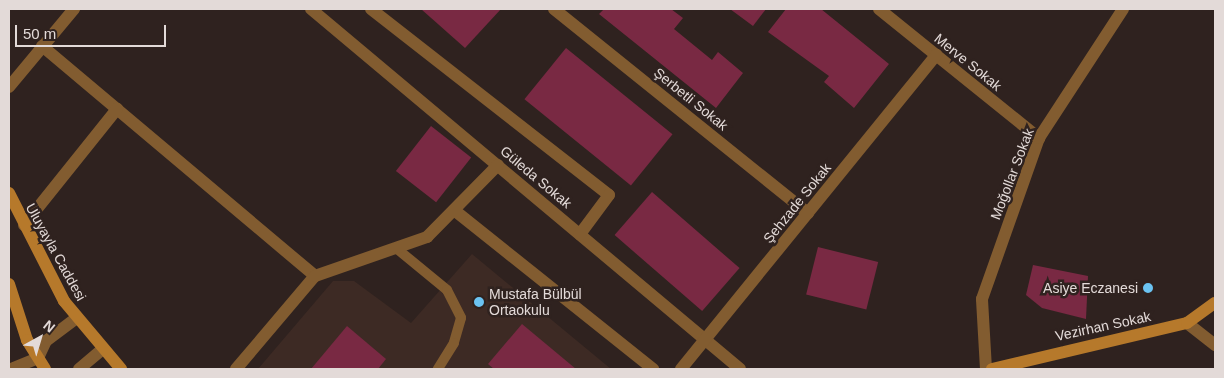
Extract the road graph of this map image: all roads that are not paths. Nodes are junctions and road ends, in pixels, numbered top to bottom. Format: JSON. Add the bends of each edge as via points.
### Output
{"nodes":[{"id":1,"x":74,"y":9,"type":"edge"},
{"id":2,"x":312,"y":9,"type":"edge"},
{"id":3,"x":372,"y":9,"type":"edge"},
{"id":4,"x":554,"y":9,"type":"edge"},
{"id":5,"x":879,"y":9,"type":"edge"},
{"id":6,"x":1123,"y":9,"type":"edge"},
{"id":7,"x":42,"y":46,"type":"junction"},
{"id":8,"x":936,"y":55,"type":"junction"},
{"id":9,"x":9,"y":87,"type":"edge"},
{"id":10,"x":117,"y":109,"type":"junction"},
{"id":11,"x":1039,"y":138,"type":"junction"},
{"id":12,"x":498,"y":164,"type":"junction"},
{"id":13,"x":9,"y":193,"type":"edge"},
{"id":14,"x":454,"y":210,"type":"junction"},
{"id":15,"x":808,"y":213,"type":"junction"},
{"id":16,"x":24,"y":225,"type":"junction"},
{"id":17,"x":580,"y":234,"type":"junction"},
{"id":18,"x":396,"y":248,"type":"junction"},
{"id":19,"x":315,"y":276,"type":"junction"},
{"id":20,"x":9,"y":284,"type":"edge"},
{"id":21,"x":1215,"y":303,"type":"edge"},
{"id":22,"x":76,"y":318,"type":"junction"},
{"id":23,"x":1187,"y":323,"type":"junction"},
{"id":24,"x":706,"y":339,"type":"junction"},
{"id":25,"x":1215,"y":345,"type":"edge"},
{"id":26,"x":102,"y":350,"type":"junction"},
{"id":27,"x":42,"y":364,"type":"edge"},
{"id":28,"x":11,"y":369,"type":"edge"},
{"id":29,"x":79,"y":369,"type":"edge"},
{"id":30,"x":121,"y":369,"type":"edge"},
{"id":31,"x":236,"y":369,"type":"edge"},
{"id":32,"x":438,"y":369,"type":"edge"},
{"id":33,"x":653,"y":369,"type":"edge"},
{"id":34,"x":682,"y":369,"type":"edge"},
{"id":35,"x":740,"y":369,"type":"edge"},
{"id":36,"x":986,"y":369,"type":"edge"},
{"id":37,"x":992,"y":369,"type":"edge"}],
"edges":[{"from":1,"to":7,"type":"street"},
{"from":2,"to":12,"type":"street","name":"Güleda Sokak"},
{"from":3,"to":17,"type":"street","via":[[609,195]]},
{"from":4,"to":15,"type":"street","name":"Şerbetli Sokak"},
{"from":5,"to":8,"type":"street","name":"Merve Sokak"},
{"from":6,"to":11,"type":"street","name":"Moğollar Sokak"},
{"from":7,"to":9,"type":"street"},
{"from":7,"to":10,"type":"street"},
{"from":8,"to":11,"type":"street","name":"Merve Sokak"},
{"from":8,"to":15,"type":"street","name":"Şehzade Sokak"},
{"from":10,"to":16,"type":"street"},
{"from":10,"to":19,"type":"street"},
{"from":11,"to":36,"type":"street","name":"Moğollar Sokak","via":[[982,299]]},
{"from":12,"to":14,"type":"street"},
{"from":12,"to":17,"type":"street","name":"Güleda Sokak"},
{"from":13,"to":16,"type":"main road","name":"Uluyayla Caddesi"},
{"from":14,"to":18,"type":"street","via":[[427,237]]},
{"from":14,"to":33,"type":"street"},
{"from":15,"to":24,"type":"street","name":"Şehzade Sokak"},
{"from":16,"to":22,"type":"main road","name":"Uluyayla Caddesi"},
{"from":17,"to":24,"type":"street","name":"Güleda Sokak"},
{"from":18,"to":19,"type":"street"},
{"from":18,"to":32,"type":"lane","via":[[447,290],[461,318],[454,343]]},
{"from":19,"to":31,"type":"street"},
{"from":20,"to":27,"type":"main road","via":[[27,340]]},
{"from":21,"to":23,"type":"main road","name":"Vezirhan Sokak"},
{"from":22,"to":26,"type":"main road","name":"Uluyayla Caddesi"},
{"from":22,"to":27,"type":"street","via":[[46,342]]},
{"from":23,"to":25,"type":"street"},
{"from":23,"to":37,"type":"main road","name":"Vezirhan Sokak"},
{"from":24,"to":34,"type":"street","name":"Şehzade Sokak"},
{"from":24,"to":35,"type":"street","name":"Güleda Sokak"},
{"from":26,"to":29,"type":"street"},
{"from":26,"to":30,"type":"main road","name":"Uluyayla Caddesi"},
{"from":27,"to":28,"type":"street"}]}
